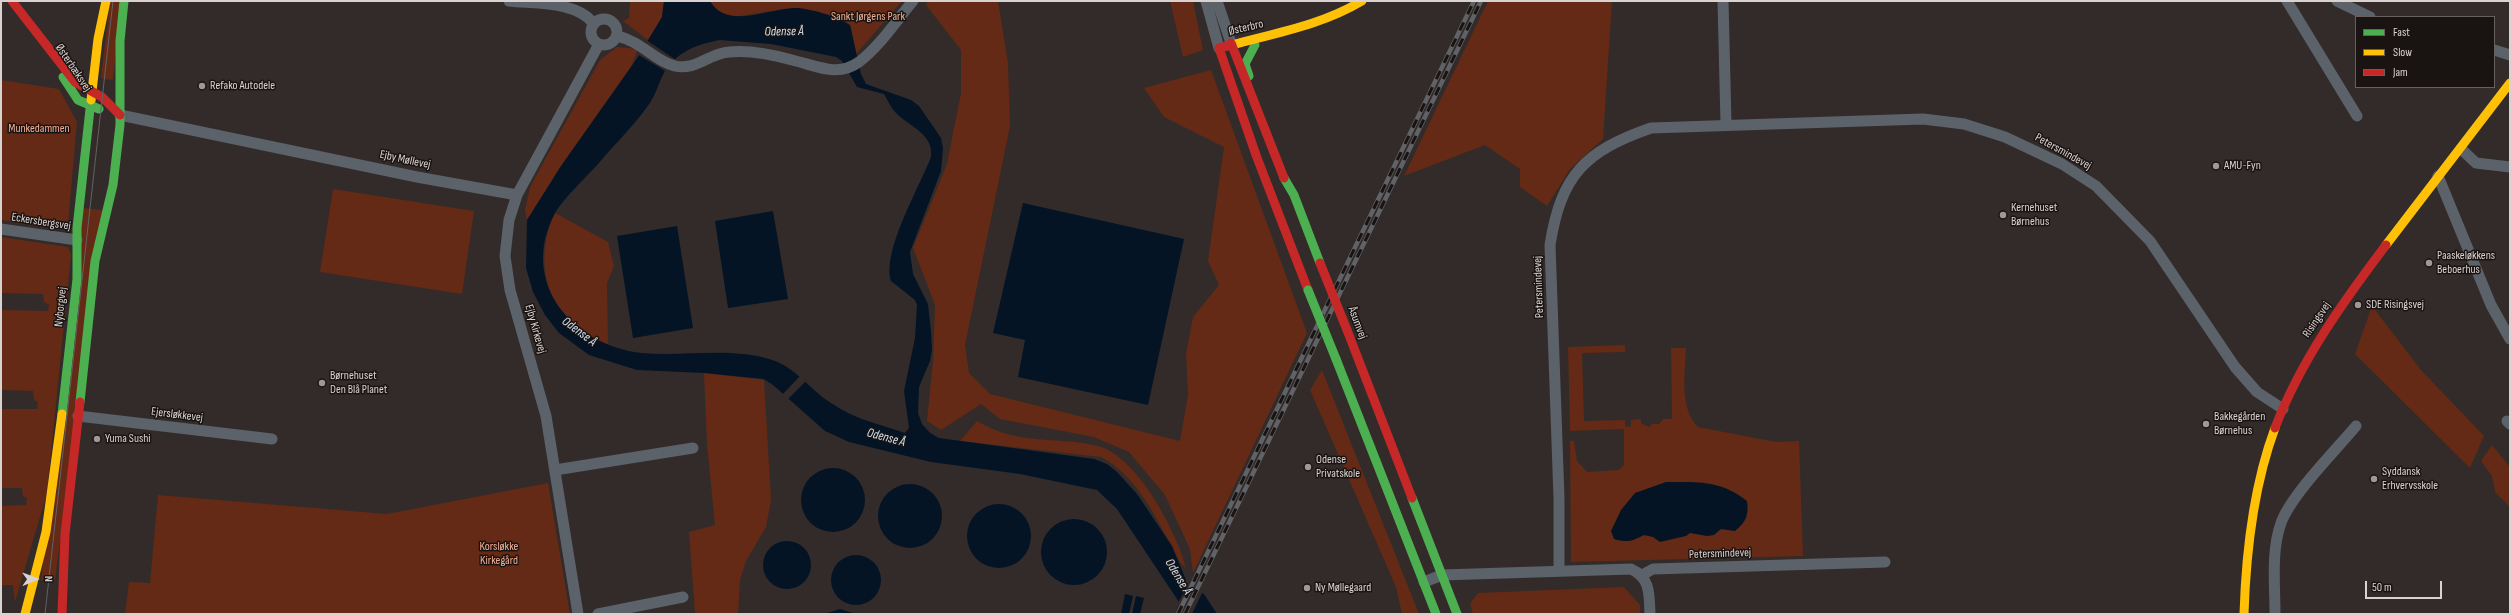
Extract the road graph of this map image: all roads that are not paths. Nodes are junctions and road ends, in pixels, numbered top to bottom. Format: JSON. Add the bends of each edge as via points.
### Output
{"nodes":[{"id":1,"x":12,"y":1,"type":"edge"},
{"id":2,"x":106,"y":1,"type":"edge"},
{"id":3,"x":124,"y":1,"type":"edge"},
{"id":4,"x":510,"y":1,"type":"edge"},
{"id":5,"x":913,"y":1,"type":"edge"},
{"id":6,"x":1206,"y":1,"type":"edge"},
{"id":7,"x":1217,"y":1,"type":"edge"},
{"id":8,"x":1362,"y":1,"type":"edge"},
{"id":9,"x":1723,"y":1,"type":"edge"},
{"id":10,"x":2287,"y":1,"type":"edge"},
{"id":11,"x":2337,"y":1,"type":"edge"},
{"id":12,"x":2368,"y":16,"type":"edge"},
{"id":13,"x":594,"y":24,"type":"junction"},
{"id":14,"x":34,"y":30,"type":"junction"},
{"id":15,"x":1280,"y":34,"type":"junction"},
{"id":16,"x":617,"y":36,"type":"junction"},
{"id":17,"x":599,"y":44,"type":"junction"},
{"id":18,"x":1255,"y":45,"type":"junction"},
{"id":19,"x":1232,"y":48,"type":"junction"},
{"id":20,"x":2495,"y":50,"type":"edge"},
{"id":21,"x":1221,"y":52,"type":"junction"},
{"id":22,"x":2510,"y":55,"type":"edge"},
{"id":23,"x":2510,"y":83,"type":"edge"},
{"id":24,"x":92,"y":91,"type":"junction"},
{"id":25,"x":90,"y":106,"type":"junction"},
{"id":26,"x":120,"y":115,"type":"junction"},
{"id":27,"x":2357,"y":116,"type":"dead end"},
{"id":28,"x":1726,"y":124,"type":"junction"},
{"id":29,"x":2460,"y":149,"type":"junction"},
{"id":30,"x":2510,"y":167,"type":"edge"},
{"id":31,"x":2438,"y":176,"type":"junction"},
{"id":32,"x":517,"y":195,"type":"junction"},
{"id":33,"x":1294,"y":195,"type":"junction"},
{"id":34,"x":1,"y":229,"type":"edge"},
{"id":35,"x":77,"y":240,"type":"junction"},
{"id":36,"x":2510,"y":339,"type":"edge"},
{"id":37,"x":2283,"y":409,"type":"junction"},
{"id":38,"x":78,"y":416,"type":"junction"},
{"id":39,"x":2356,"y":426,"type":"dead end"},
{"id":40,"x":272,"y":439,"type":"dead end"},
{"id":41,"x":693,"y":448,"type":"dead end"},
{"id":42,"x":555,"y":470,"type":"junction"},
{"id":43,"x":1885,"y":562,"type":"dead end"},
{"id":44,"x":1559,"y":571,"type":"junction"},
{"id":45,"x":1442,"y":575,"type":"junction"},
{"id":46,"x":1642,"y":575,"type":"junction"},
{"id":47,"x":1424,"y":582,"type":"junction"},
{"id":48,"x":30,"y":588,"type":"junction"},
{"id":49,"x":683,"y":597,"type":"dead end"},
{"id":50,"x":25,"y":614,"type":"edge"},
{"id":51,"x":30,"y":614,"type":"edge"},
{"id":52,"x":62,"y":614,"type":"edge"},
{"id":53,"x":578,"y":614,"type":"edge"},
{"id":54,"x":598,"y":614,"type":"edge"},
{"id":55,"x":1436,"y":614,"type":"edge"},
{"id":56,"x":1457,"y":614,"type":"edge"},
{"id":57,"x":1650,"y":614,"type":"edge"},
{"id":58,"x":2244,"y":614,"type":"edge"},
{"id":59,"x":2275,"y":614,"type":"edge"}],
"edges":[{"from":1,"to":14,"type":"street","name":"Østerbæksvej"},
{"from":2,"to":24,"type":"street","name":"Nyborgvej","via":[[98,39]]},
{"from":3,"to":26,"type":"street","via":[[120,42]]},
{"from":4,"to":13,"type":"street","via":[[574,9],[589,16]]},
{"from":5,"to":16,"type":"street","via":[[859,62],[842,69],[826,70],[792,60],[730,52],[713,55],[697,65],[685,68],[674,66],[642,46]]},
{"from":6,"to":21,"type":"street"},
{"from":7,"to":19,"type":"street"},
{"from":8,"to":15,"type":"street","name":"Østerbro","via":[[1342,13]]},
{"from":9,"to":28,"type":"street"},
{"from":10,"to":27,"type":"street"},
{"from":11,"to":12,"type":"street"},
{"from":13,"to":16,"type":"street","via":[[603,19],[612,22],[616,25]]},
{"from":13,"to":17,"type":"street","via":[[592,37]]},
{"from":14,"to":24,"type":"street","name":"Østerbæksvej","via":[[76,82]]},
{"from":14,"to":25,"type":"street","name":"Østerbæksvej","via":[[78,100]]},
{"from":15,"to":18,"type":"street","name":"Østerbro"},
{"from":15,"to":19,"type":"street","name":"Østerbro"},
{"from":16,"to":17,"type":"street","via":[[609,44]]},
{"from":17,"to":32,"type":"street"},
{"from":18,"to":19,"type":"street","name":"Østerbro"},
{"from":18,"to":33,"type":"street","via":[[1245,64]]},
{"from":19,"to":21,"type":"street","name":"Østerbro"},
{"from":19,"to":33,"type":"street","name":"Åsumvej","via":[[1286,184]]},
{"from":20,"to":22,"type":"street"},
{"from":21,"to":47,"type":"street","bridge":true,"via":[[1256,155]]},
{"from":23,"to":29,"type":"street","name":"Risingsvej"},
{"from":24,"to":25,"type":"street","name":"Nyborgvej"},
{"from":24,"to":26,"type":"street","name":"Østerbæksvej"},
{"from":25,"to":26,"type":"street","name":"Østerbæksvej"},
{"from":25,"to":35,"type":"street","name":"Nyborgvej"},
{"from":26,"to":32,"type":"street","name":"Ejby Møllevej","via":[[417,177]]},
{"from":26,"to":38,"type":"street","via":[[113,186],[95,261]]},
{"from":28,"to":37,"type":"street","name":"Petersmindevej","via":[[1923,119],[1964,124],[2005,137],[2062,164],[2096,186],[2145,236],[2234,367],[2257,392]]},
{"from":28,"to":44,"type":"street","name":"Petersmindevej","via":[[1651,128],[1623,138],[1592,157],[1570,180],[1555,213],[1550,249],[1559,498]]},
{"from":29,"to":30,"type":"street","via":[[2476,163]]},
{"from":29,"to":31,"type":"street","name":"Risingsvej"},
{"from":31,"to":36,"type":"street","via":[[2491,305]]},
{"from":31,"to":37,"type":"street","name":"Risingsvej","via":[[2315,345]]},
{"from":32,"to":42,"type":"street","name":"Ejby Kirkevej","via":[[509,220],[505,256],[510,290],[546,416]]},
{"from":33,"to":45,"type":"street","name":"Åsumvej","bridge":true},
{"from":34,"to":35,"type":"street","name":"Eckersbergsvej"},
{"from":35,"to":48,"type":"street","name":"Nyborgvej","via":[[77,279],[53,492],[46,532]]},
{"from":37,"to":58,"type":"street","name":"Risingsvej","via":[[2265,458],[2254,507],[2247,548]]},
{"from":38,"to":40,"type":"street","name":"Ejersløkkevej"},
{"from":38,"to":52,"type":"street","via":[[64,544]]},
{"from":39,"to":59,"type":"street","via":[[2289,506],[2281,523],[2275,551]]},
{"from":41,"to":42,"type":"street"},
{"from":42,"to":53,"type":"street","name":"Ejby Kirkevej"},
{"from":43,"to":46,"type":"street","name":"Petersmindevej","via":[[1656,569]]},
{"from":44,"to":45,"type":"street"},
{"from":44,"to":46,"type":"street","via":[[1631,569]]},
{"from":45,"to":47,"type":"street"},
{"from":45,"to":56,"type":"street","name":"Åsumvej"},
{"from":46,"to":57,"type":"street","via":[[1649,589]]},
{"from":47,"to":55,"type":"street"},
{"from":48,"to":50,"type":"street","name":"Nyborgvej"},
{"from":48,"to":51,"type":"street"},
{"from":49,"to":54,"type":"street"}]}
